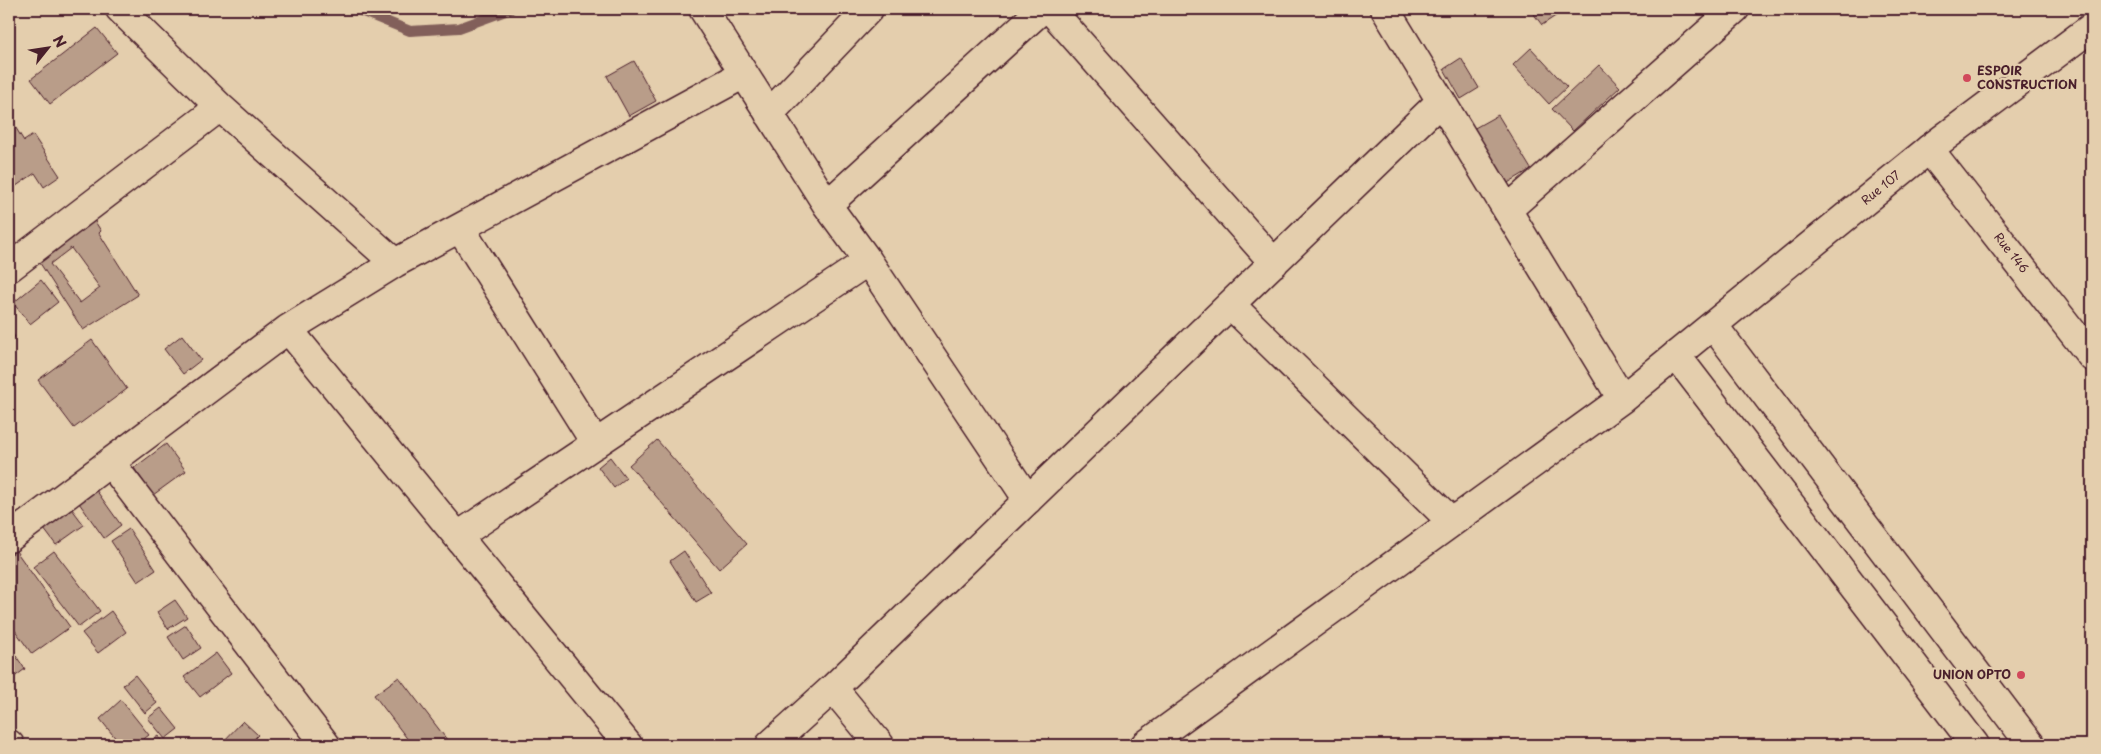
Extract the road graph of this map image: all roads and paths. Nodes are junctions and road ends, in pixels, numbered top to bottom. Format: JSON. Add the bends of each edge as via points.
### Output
{"nodes":[{"id":1,"x":120,"y":9,"type":"edge"},
{"id":2,"x":703,"y":9,"type":"edge"},
{"id":3,"x":870,"y":9,"type":"edge"},
{"id":4,"x":1042,"y":9,"type":"edge"},
{"id":5,"x":1050,"y":9,"type":"edge"},
{"id":6,"x":1385,"y":9,"type":"edge"},
{"id":7,"x":1735,"y":9,"type":"edge"},
{"id":8,"x":2092,"y":27,"type":"edge"},
{"id":9,"x":744,"y":74,"type":"junction"},
{"id":10,"x":1441,"y":101,"type":"junction"},
{"id":11,"x":220,"y":107,"type":"junction"},
{"id":12,"x":769,"y":114,"type":"junction"},
{"id":13,"x":1929,"y":149,"type":"junction"},
{"id":14,"x":827,"y":205,"type":"junction"},
{"id":15,"x":1507,"y":210,"type":"junction"},
{"id":16,"x":460,"y":228,"type":"junction"},
{"id":17,"x":868,"y":261,"type":"junction"},
{"id":18,"x":395,"y":263,"type":"junction"},
{"id":19,"x":1274,"y":264,"type":"junction"},
{"id":20,"x":9,"y":268,"type":"edge"},
{"id":21,"x":1231,"y":305,"type":"junction"},
{"id":22,"x":1713,"y":325,"type":"junction"},
{"id":23,"x":288,"y":329,"type":"junction"},
{"id":24,"x":1676,"y":355,"type":"junction"},
{"id":25,"x":2092,"y":357,"type":"edge"},
{"id":26,"x":1622,"y":399,"type":"junction"},
{"id":27,"x":596,"y":444,"type":"junction"},
{"id":28,"x":110,"y":462,"type":"junction"},
{"id":29,"x":1028,"y":500,"type":"junction"},
{"id":30,"x":1452,"y":522,"type":"junction"},
{"id":31,"x":458,"y":536,"type":"junction"},
{"id":32,"x":9,"y":538,"type":"edge"},
{"id":33,"x":833,"y":688,"type":"junction"},
{"id":34,"x":326,"y":745,"type":"edge"},
{"id":35,"x":628,"y":745,"type":"edge"},
{"id":36,"x":770,"y":745,"type":"edge"},
{"id":37,"x":880,"y":745,"type":"edge"},
{"id":38,"x":1145,"y":745,"type":"edge"},
{"id":39,"x":1975,"y":745,"type":"edge"},
{"id":40,"x":2031,"y":745,"type":"edge"}],
"edges":[{"from":1,"to":11,"type":"street"},
{"from":2,"to":9,"type":"street"},
{"from":3,"to":12,"type":"street"},
{"from":4,"to":14,"type":"street"},
{"from":5,"to":19,"type":"street"},
{"from":6,"to":10,"type":"street"},
{"from":7,"to":15,"type":"street"},
{"from":8,"to":13,"type":"street","name":"Rue 107"},
{"from":9,"to":12,"type":"street"},
{"from":9,"to":16,"type":"street"},
{"from":10,"to":15,"type":"street"},
{"from":10,"to":19,"type":"street"},
{"from":11,"to":18,"type":"street"},
{"from":11,"to":20,"type":"street"},
{"from":12,"to":14,"type":"street"},
{"from":13,"to":22,"type":"street","name":"Rue 107"},
{"from":13,"to":25,"type":"street","name":"Rue 146"},
{"from":14,"to":17,"type":"street"},
{"from":15,"to":26,"type":"street"},
{"from":16,"to":18,"type":"street"},
{"from":16,"to":27,"type":"street"},
{"from":17,"to":27,"type":"street"},
{"from":17,"to":29,"type":"street"},
{"from":18,"to":23,"type":"street"},
{"from":19,"to":21,"type":"street"},
{"from":21,"to":29,"type":"street"},
{"from":21,"to":30,"type":"street"},
{"from":22,"to":24,"type":"street","name":"Rue 107"},
{"from":22,"to":40,"type":"street"},
{"from":23,"to":28,"type":"street"},
{"from":23,"to":31,"type":"street"},
{"from":24,"to":26,"type":"street","name":"Rue 107"},
{"from":24,"to":39,"type":"street"},
{"from":26,"to":30,"type":"street","name":"Rue 107"},
{"from":27,"to":31,"type":"street"},
{"from":28,"to":32,"type":"street"},
{"from":28,"to":34,"type":"street"},
{"from":29,"to":33,"type":"street"},
{"from":30,"to":38,"type":"street","name":"Rue 107"},
{"from":31,"to":35,"type":"street"},
{"from":33,"to":36,"type":"street"},
{"from":33,"to":37,"type":"street"}]}
